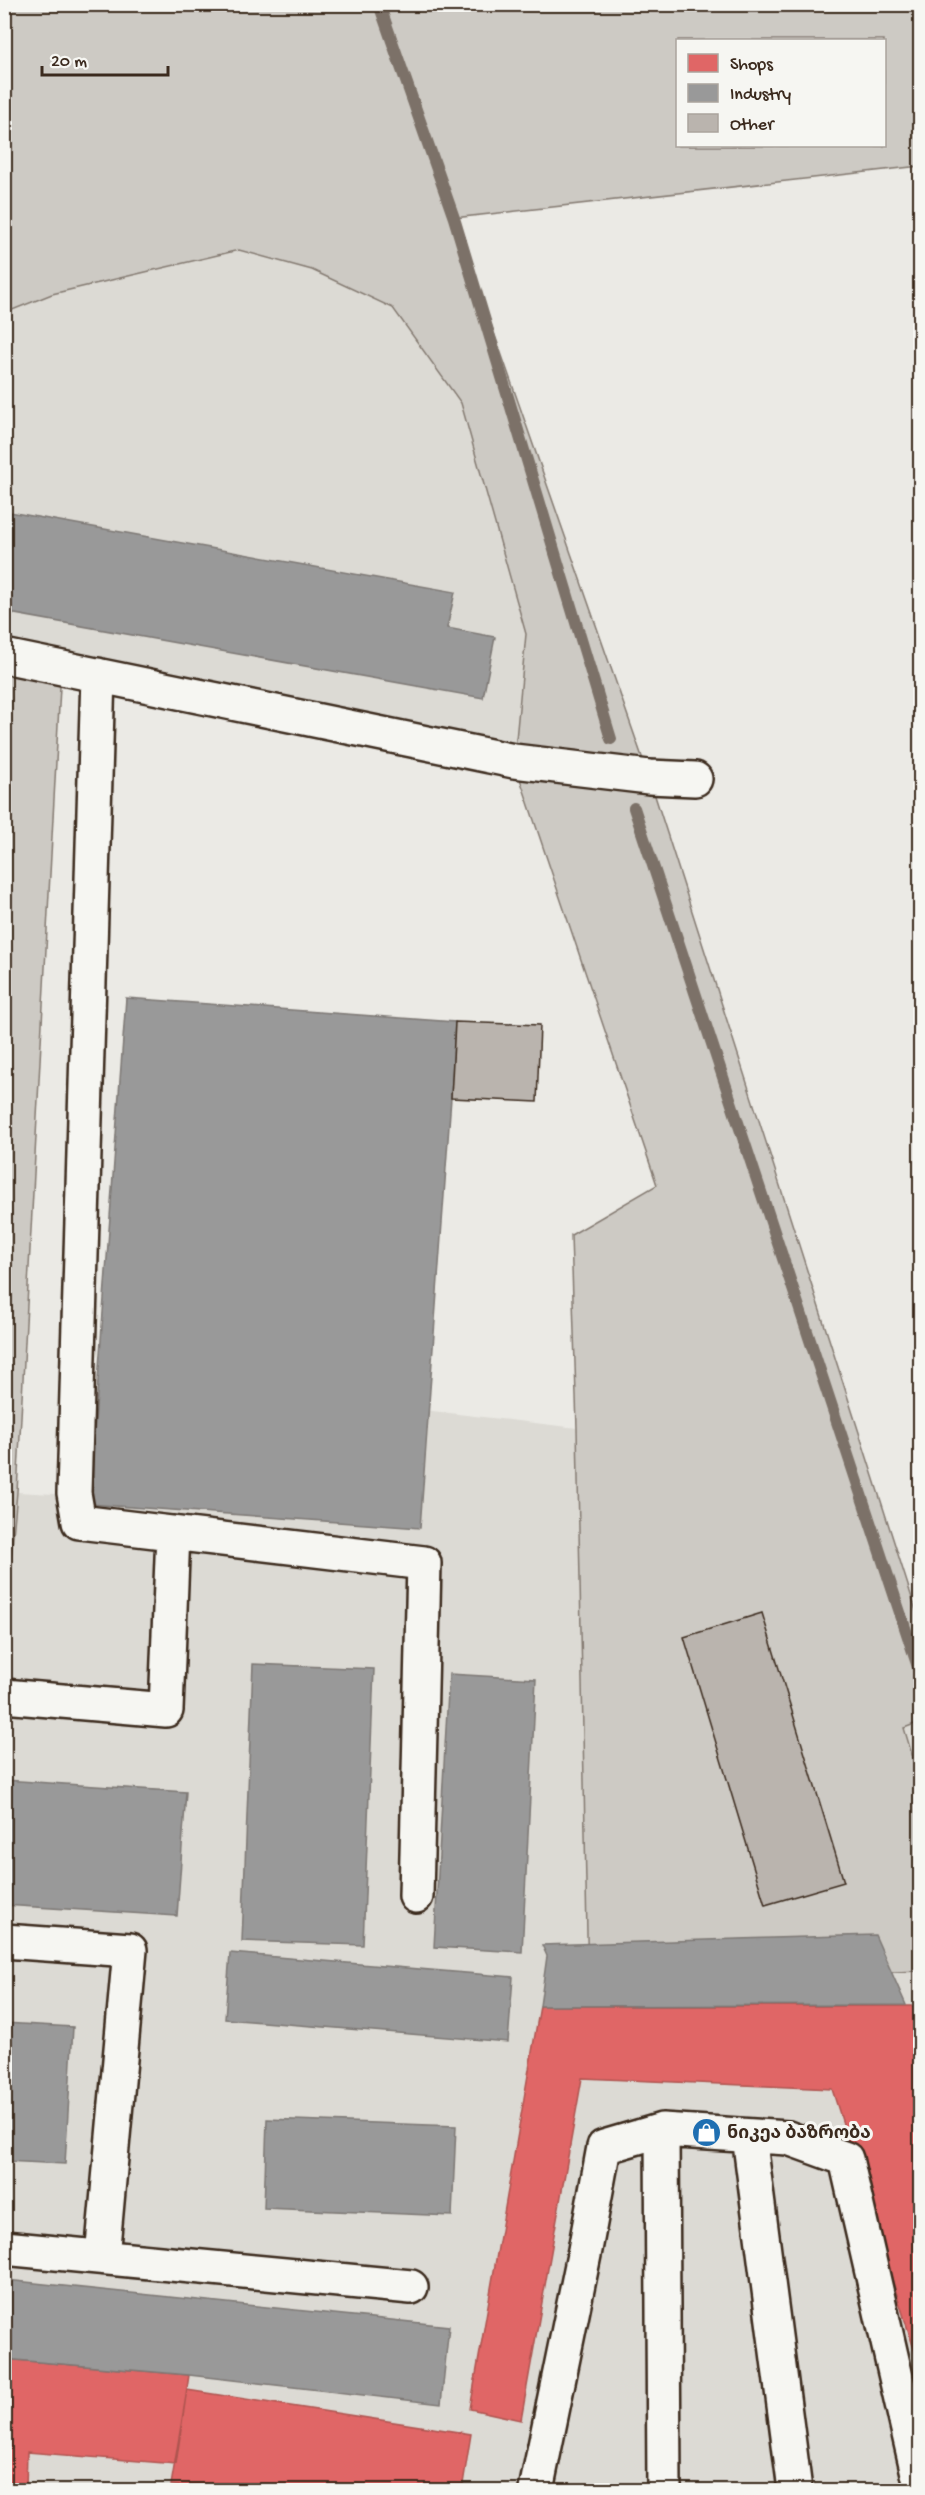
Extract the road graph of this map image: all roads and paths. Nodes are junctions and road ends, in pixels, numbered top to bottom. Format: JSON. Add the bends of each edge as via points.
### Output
{"nodes":[{"id":1,"x":4,"y":656,"type":"edge"},
{"id":2,"x":98,"y":675,"type":"junction"},
{"id":3,"x":694,"y":779,"type":"dead end"},
{"id":4,"x":173,"y":1533,"type":"junction"},
{"id":5,"x":4,"y":1696,"type":"edge"},
{"id":6,"x":416,"y":1896,"type":"dead end"},
{"id":7,"x":4,"y":1941,"type":"edge"},
{"id":8,"x":662,"y":2130,"type":"junction"},
{"id":9,"x":749,"y":2136,"type":"junction"},
{"id":10,"x":4,"y":2248,"type":"edge"},
{"id":11,"x":102,"y":2257,"type":"junction"},
{"id":12,"x":411,"y":2287,"type":"dead end"},
{"id":13,"x":921,"y":2482,"type":"edge"},
{"id":14,"x":536,"y":2490,"type":"edge"},
{"id":15,"x":664,"y":2490,"type":"edge"},
{"id":16,"x":795,"y":2490,"type":"edge"}],
"edges":[{"from":1,"to":2,"type":"lane"},
{"from":2,"to":3,"type":"lane","via":[[514,760]]},
{"from":2,"to":4,"type":"lane","via":[[74,1493],[79,1522]]},
{"from":4,"to":5,"type":"lane","via":[[166,1710]]},
{"from":4,"to":6,"type":"lane","via":[[424,1563]]},
{"from":7,"to":11,"type":"lane","via":[[130,1950]]},
{"from":8,"to":9,"type":"lane"},
{"from":8,"to":14,"type":"lane","via":[[604,2147]]},
{"from":8,"to":15,"type":"lane"},
{"from":9,"to":13,"type":"lane","via":[[788,2138],[846,2159]]},
{"from":9,"to":16,"type":"lane"},
{"from":10,"to":11,"type":"lane"},
{"from":11,"to":12,"type":"lane"}]}
